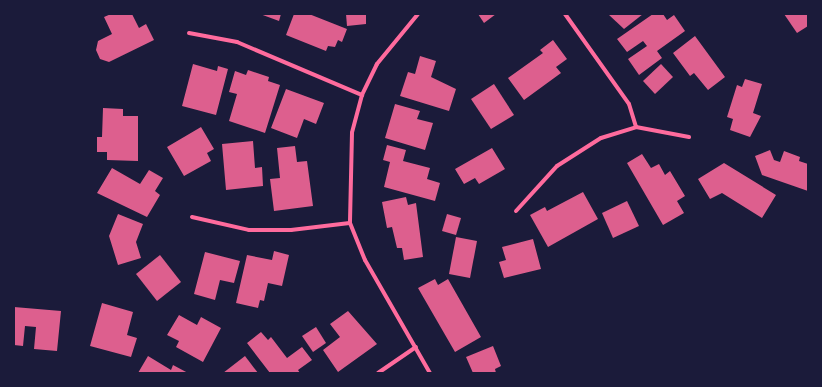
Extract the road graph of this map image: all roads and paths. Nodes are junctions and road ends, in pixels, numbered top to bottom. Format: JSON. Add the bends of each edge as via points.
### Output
{"nodes":[{"id":1,"x":418,"y":14,"type":"edge"},
{"id":2,"x":566,"y":14,"type":"edge"},
{"id":3,"x":189,"y":33,"type":"dead end"},
{"id":4,"x":362,"y":95,"type":"junction"},
{"id":5,"x":636,"y":127,"type":"junction"},
{"id":6,"x":689,"y":137,"type":"dead end"},
{"id":7,"x":516,"y":211,"type":"dead end"},
{"id":8,"x":192,"y":217,"type":"dead end"},
{"id":9,"x":350,"y":223,"type":"junction"},
{"id":10,"x":416,"y":346,"type":"junction"},
{"id":11,"x":378,"y":373,"type":"edge"},
{"id":12,"x":430,"y":373,"type":"edge"}],
"edges":[{"from":1,"to":4,"type":"street","via":[[377,64]]},
{"from":2,"to":5,"type":"street","via":[[629,104]]},
{"from":3,"to":4,"type":"street","via":[[237,42]]},
{"from":4,"to":9,"type":"street","via":[[352,133]]},
{"from":5,"to":6,"type":"street"},
{"from":5,"to":7,"type":"street","via":[[601,138],[557,166]]},
{"from":8,"to":9,"type":"street","via":[[249,230],[291,230]]},
{"from":9,"to":10,"type":"street","via":[[365,260]]},
{"from":10,"to":11,"type":"street"},
{"from":10,"to":12,"type":"street"}]}
